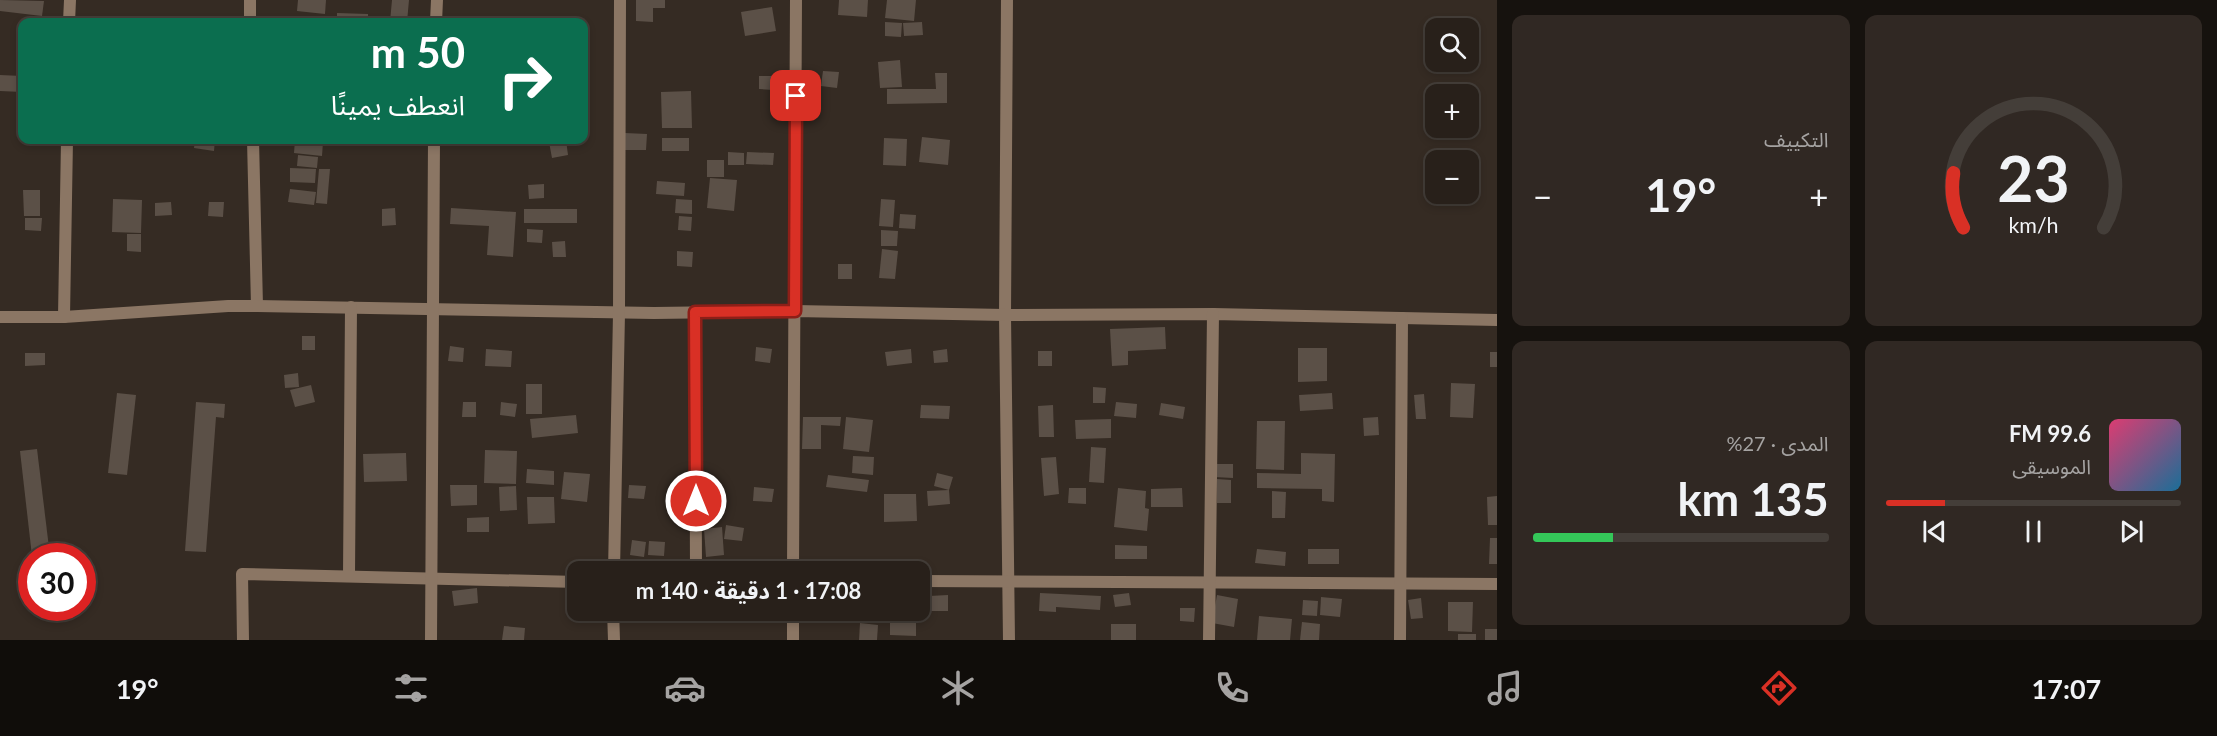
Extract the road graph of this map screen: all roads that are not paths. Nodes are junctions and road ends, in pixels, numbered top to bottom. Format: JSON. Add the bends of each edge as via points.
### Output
{"nodes":[{"id":1,"x":70,"y":0,"type":"edge"},
{"id":2,"x":250,"y":0,"type":"edge"},
{"id":3,"x":436,"y":0,"type":"edge"},
{"id":4,"x":620,"y":0,"type":"edge"},
{"id":5,"x":796,"y":0,"type":"edge"},
{"id":6,"x":1007,"y":0,"type":"edge"},
{"id":7,"x":69,"y":18,"type":"edge"},
{"id":8,"x":250,"y":18,"type":"edge"},
{"id":9,"x":436,"y":18,"type":"edge"},
{"id":10,"x":67,"y":144,"type":"edge"},
{"id":11,"x":253,"y":144,"type":"edge"},
{"id":12,"x":434,"y":144,"type":"edge"},
{"id":13,"x":257,"y":306,"type":"junction"},
{"id":14,"x":351,"y":307,"type":"junction"},
{"id":15,"x":432,"y":308,"type":"junction"},
{"id":16,"x":795,"y":311,"type":"junction"},
{"id":17,"x":695,"y":312,"type":"junction"},
{"id":18,"x":619,"y":313,"type":"junction"},
{"id":19,"x":1213,"y":314,"type":"junction"},
{"id":20,"x":1005,"y":315,"type":"junction"},
{"id":21,"x":0,"y":317,"type":"edge"},
{"id":22,"x":64,"y":317,"type":"junction"},
{"id":23,"x":1402,"y":318,"type":"junction"},
{"id":24,"x":1497,"y":320,"type":"edge"},
{"id":25,"x":614,"y":561,"type":"edge"},
{"id":26,"x":696,"y":561,"type":"edge"},
{"id":27,"x":794,"y":561,"type":"edge"},
{"id":28,"x":349,"y":576,"type":"junction"},
{"id":29,"x":432,"y":579,"type":"junction"},
{"id":30,"x":930,"y":581,"type":"edge"},
{"id":31,"x":567,"y":582,"type":"edge"},
{"id":32,"x":1009,"y":582,"type":"junction"},
{"id":33,"x":1209,"y":582,"type":"junction"},
{"id":34,"x":1400,"y":582,"type":"junction"},
{"id":35,"x":1497,"y":584,"type":"edge"},
{"id":36,"x":614,"y":621,"type":"edge"},
{"id":37,"x":793,"y":621,"type":"edge"},
{"id":38,"x":243,"y":640,"type":"edge"},
{"id":39,"x":431,"y":640,"type":"edge"},
{"id":40,"x":614,"y":640,"type":"edge"},
{"id":41,"x":793,"y":640,"type":"edge"},
{"id":42,"x":1009,"y":640,"type":"edge"},
{"id":43,"x":1209,"y":640,"type":"edge"},
{"id":44,"x":1400,"y":640,"type":"edge"}],
"edges":[{"from":1,"to":7,"type":"street"},
{"from":2,"to":8,"type":"street"},
{"from":3,"to":9,"type":"street"},
{"from":4,"to":18,"type":"street"},
{"from":5,"to":16,"type":"street"},
{"from":6,"to":20,"type":"street"},
{"from":10,"to":22,"type":"street"},
{"from":11,"to":13,"type":"street"},
{"from":12,"to":15,"type":"street"},
{"from":13,"to":14,"type":"street"},
{"from":13,"to":22,"type":"street"},
{"from":14,"to":15,"type":"street"},
{"from":14,"to":28,"type":"street"},
{"from":15,"to":18,"type":"street"},
{"from":15,"to":29,"type":"street"},
{"from":16,"to":17,"type":"street"},
{"from":16,"to":20,"type":"street"},
{"from":16,"to":27,"type":"street"},
{"from":17,"to":18,"type":"street"},
{"from":17,"to":26,"type":"street"},
{"from":18,"to":25,"type":"street"},
{"from":19,"to":20,"type":"street"},
{"from":19,"to":23,"type":"street"},
{"from":19,"to":33,"type":"street"},
{"from":20,"to":32,"type":"street"},
{"from":21,"to":22,"type":"street"},
{"from":23,"to":24,"type":"street"},
{"from":23,"to":34,"type":"street"},
{"from":28,"to":29,"type":"street"},
{"from":28,"to":38,"type":"street","via":[[242,574]]},
{"from":29,"to":31,"type":"street"},
{"from":29,"to":39,"type":"street"},
{"from":30,"to":32,"type":"street"},
{"from":32,"to":33,"type":"street"},
{"from":32,"to":42,"type":"street"},
{"from":33,"to":34,"type":"street"},
{"from":33,"to":43,"type":"street"},
{"from":34,"to":35,"type":"street"},
{"from":34,"to":44,"type":"street"},
{"from":36,"to":40,"type":"street"},
{"from":37,"to":41,"type":"street"}]}
